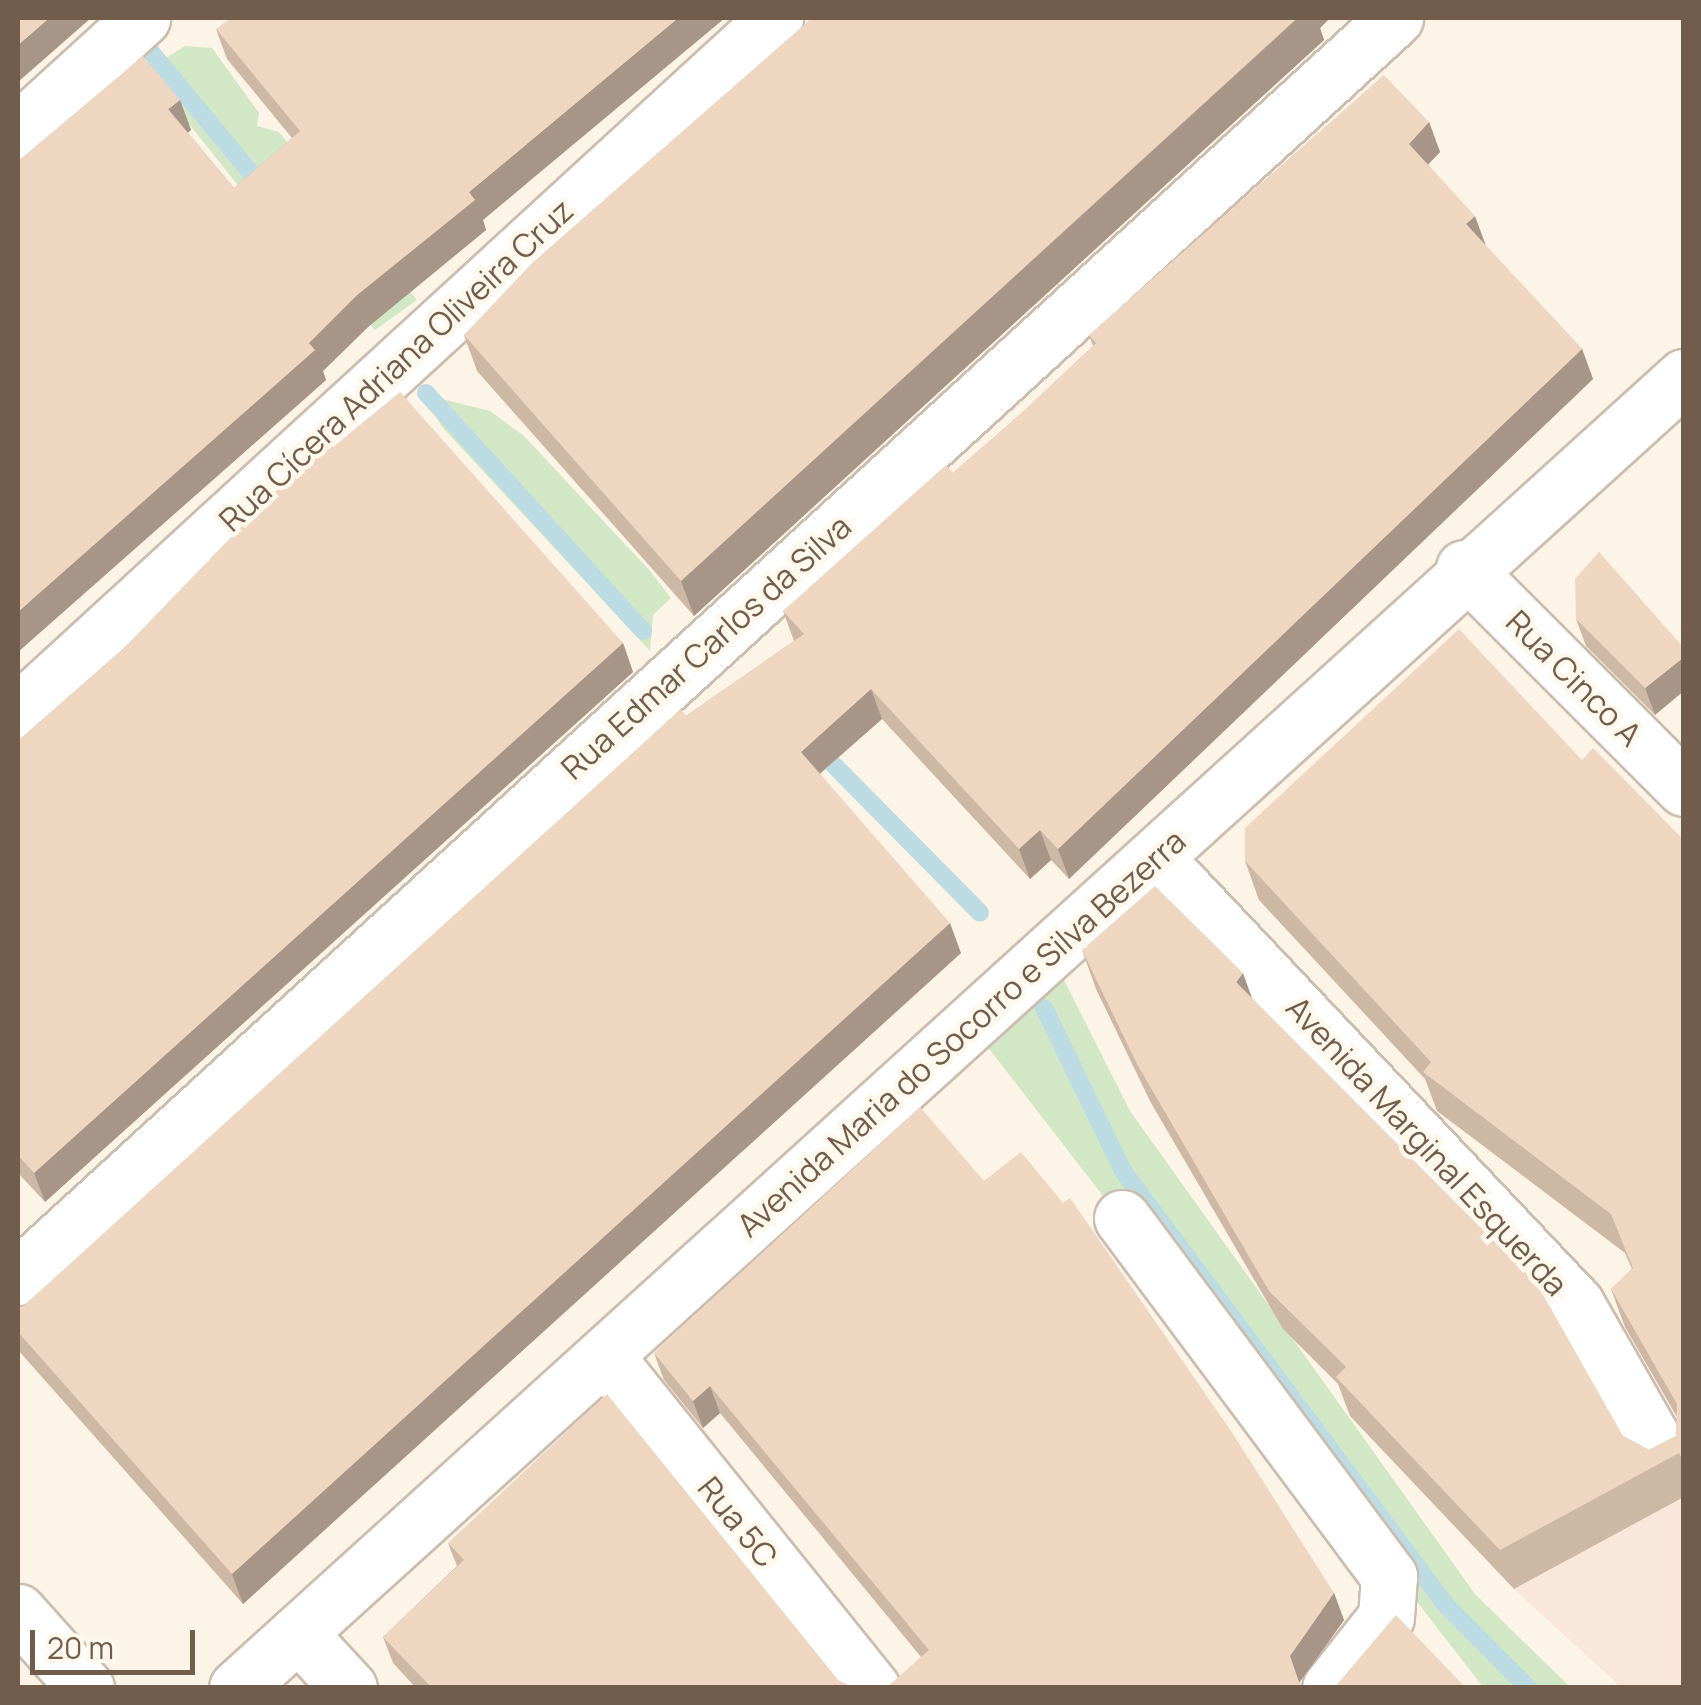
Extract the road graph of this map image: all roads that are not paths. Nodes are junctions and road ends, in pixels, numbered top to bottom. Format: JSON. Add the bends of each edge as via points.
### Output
{"nodes":[{"id":1,"x":142,"y":18,"type":"edge"},
{"id":2,"x":774,"y":18,"type":"edge"},
{"id":3,"x":1395,"y":18,"type":"edge"},
{"id":4,"x":18,"y":131,"type":"edge"},
{"id":5,"x":1684,"y":378,"type":"edge"},
{"id":6,"x":1464,"y":568,"type":"junction"},
{"id":7,"x":18,"y":712,"type":"edge"},
{"id":8,"x":1684,"y":788,"type":"edge"},
{"id":9,"x":1156,"y":858,"type":"junction"},
{"id":10,"x":1122,"y":1218,"type":"dead end"},
{"id":11,"x":18,"y":1277,"type":"edge"},
{"id":12,"x":605,"y":1356,"type":"junction"},
{"id":13,"x":1664,"y":1458,"type":"edge"},
{"id":14,"x":18,"y":1612,"type":"edge"},
{"id":15,"x":298,"y":1632,"type":"junction"},
{"id":16,"x":86,"y":1688,"type":"edge"},
{"id":17,"x":238,"y":1688,"type":"edge"},
{"id":18,"x":349,"y":1688,"type":"edge"},
{"id":19,"x":872,"y":1688,"type":"edge"},
{"id":20,"x":1330,"y":1688,"type":"edge"}],
"edges":[{"from":1,"to":4,"type":"street"},
{"from":2,"to":7,"type":"street","name":"Rua Cícera Adriana Oliveira Cruz"},
{"from":3,"to":11,"type":"street","name":"Rua Edmar Carlos da Silva"},
{"from":5,"to":6,"type":"street","name":"Avenida Maria do Socorro e Silva Bezerra"},
{"from":6,"to":8,"type":"street","name":"Rua Cinco A"},
{"from":6,"to":9,"type":"street","name":"Avenida Maria do Socorro e Silva Bezerra"},
{"from":9,"to":12,"type":"street","name":"Avenida Maria do Socorro e Silva Bezerra"},
{"from":9,"to":13,"type":"street","name":"Avenida Marginal Esquerda","via":[[1576,1304]]},
{"from":10,"to":20,"type":"street","via":[[1389,1576],[1386,1617]]},
{"from":12,"to":15,"type":"street","name":"Avenida Maria do Socorro e Silva Bezerra"},
{"from":12,"to":19,"type":"street","name":"Rua 5C"},
{"from":14,"to":16,"type":"street"},
{"from":15,"to":17,"type":"street","name":"Avenida Maria do Socorro e Silva Bezerra"},
{"from":15,"to":18,"type":"street"}]}
